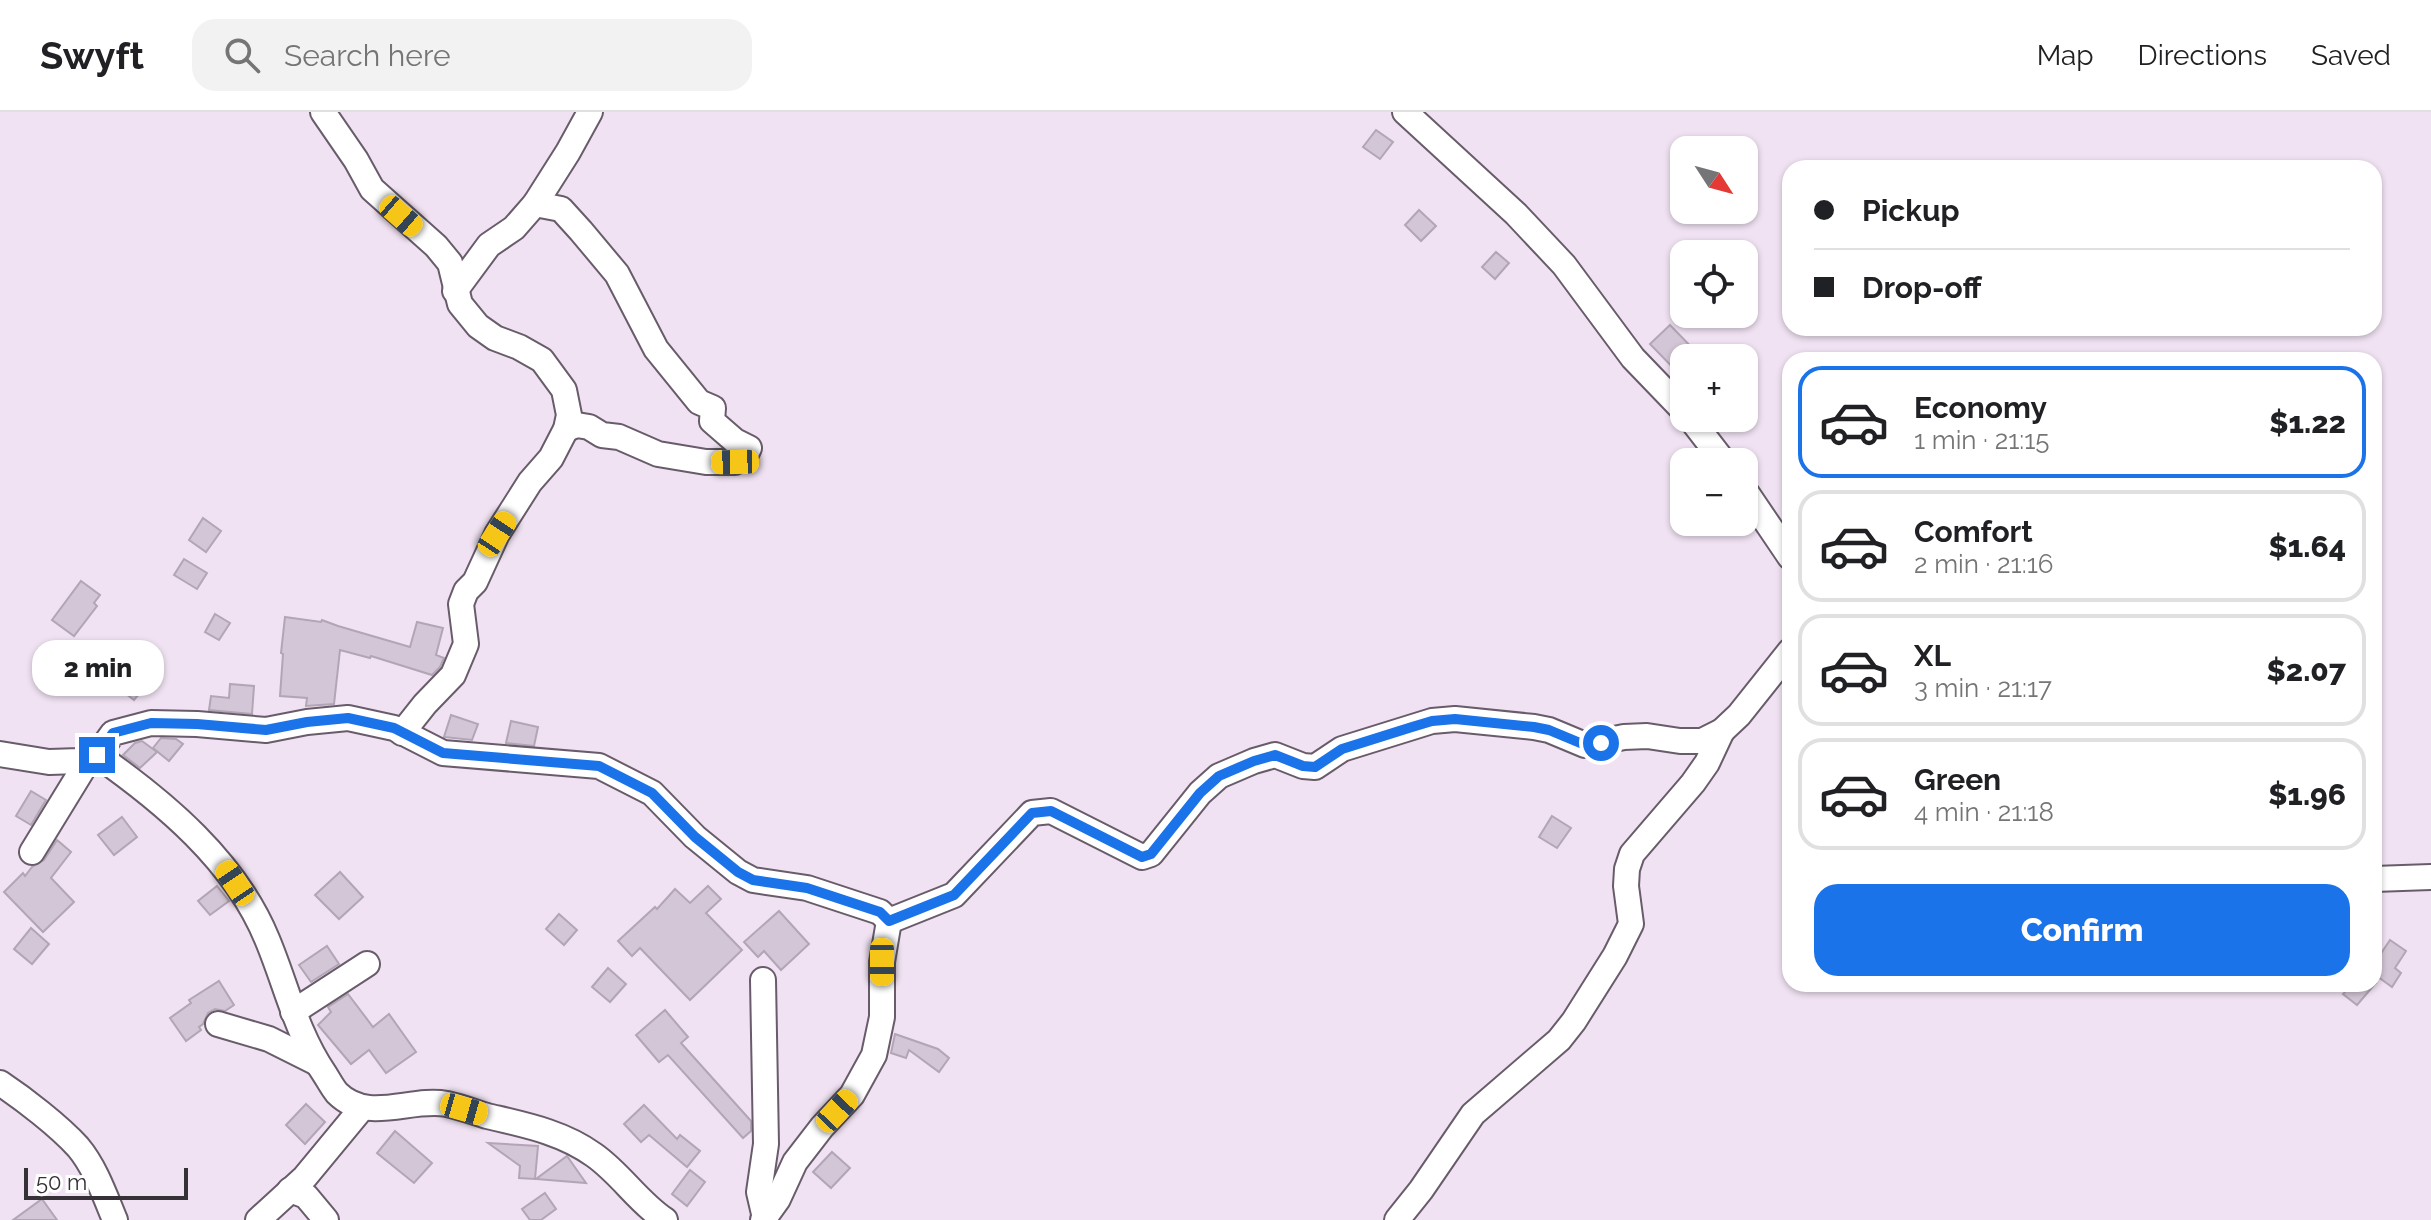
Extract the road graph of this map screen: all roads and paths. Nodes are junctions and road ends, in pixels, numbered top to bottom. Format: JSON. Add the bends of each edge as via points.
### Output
{"nodes":[{"id":1,"x":323,"y":112,"type":"edge"},
{"id":2,"x":590,"y":112,"type":"edge"},
{"id":3,"x":1405,"y":112,"type":"edge"},
{"id":4,"x":535,"y":204,"type":"junction"},
{"id":5,"x":455,"y":291,"type":"junction"},
{"id":6,"x":1670,"y":396,"type":"edge"},
{"id":7,"x":566,"y":429,"type":"junction"},
{"id":8,"x":1701,"y":432,"type":"edge"},
{"id":9,"x":1713,"y":448,"type":"edge"},
{"id":10,"x":1758,"y":510,"type":"edge"},
{"id":11,"x":1782,"y":545,"type":"edge"},
{"id":12,"x":1782,"y":661,"type":"edge"},
{"id":13,"x":1722,"y":731,"type":"junction"},
{"id":14,"x":402,"y":733,"type":"junction"},
{"id":15,"x":0,"y":754,"type":"edge"},
{"id":16,"x":93,"y":757,"type":"junction"},
{"id":17,"x":32,"y":852,"type":"dead end"},
{"id":18,"x":2431,"y":877,"type":"edge"},
{"id":19,"x":2382,"y":879,"type":"edge"},
{"id":20,"x":889,"y":921,"type":"junction"},
{"id":21,"x":367,"y":964,"type":"dead end"},
{"id":22,"x":763,"y":980,"type":"dead end"},
{"id":23,"x":293,"y":1012,"type":"junction"},
{"id":24,"x":218,"y":1024,"type":"dead end"},
{"id":25,"x":317,"y":1063,"type":"junction"},
{"id":26,"x":0,"y":1083,"type":"edge"},
{"id":27,"x":362,"y":1108,"type":"junction"},
{"id":28,"x":290,"y":1190,"type":"junction"},
{"id":29,"x":764,"y":1219,"type":"edge"},
{"id":30,"x":115,"y":1220,"type":"edge"},
{"id":31,"x":258,"y":1220,"type":"edge"},
{"id":32,"x":326,"y":1220,"type":"edge"},
{"id":33,"x":665,"y":1220,"type":"edge"},
{"id":34,"x":1397,"y":1220,"type":"edge"}],
"edges":[{"from":1,"to":5,"type":"street","via":[[372,189],[450,263]]},
{"from":2,"to":4,"type":"street"},
{"from":3,"to":6,"type":"street","via":[[1564,265],[1633,358]]},
{"from":4,"to":5,"type":"street","via":[[489,245]]},
{"from":4,"to":7,"type":"street","via":[[561,209],[581,231],[617,274],[656,349],[699,402],[713,408],[712,421],[749,448],[735,462],[706,462],[658,454],[589,427]]},
{"from":5,"to":7,"type":"street","via":[[478,326],[542,360],[564,390]]},
{"from":7,"to":14,"type":"street","via":[[466,591],[461,604],[466,644],[453,675]]},
{"from":8,"to":9,"type":"street"},
{"from":10,"to":11,"type":"street"},
{"from":12,"to":13,"type":"street"},
{"from":13,"to":20,"type":"street","via":[[1702,741],[1647,736],[1585,745],[1549,730],[1455,719],[1342,749],[1315,767],[1275,755],[1219,776],[1149,856],[1126,850],[1051,811],[1032,813],[954,895]]},
{"from":13,"to":34,"type":"street","via":[[1693,783],[1632,854],[1626,886],[1631,924],[1574,1021],[1473,1114]]},
{"from":14,"to":16,"type":"street","via":[[348,718],[266,730],[151,723],[113,733]]},
{"from":14,"to":20,"type":"street","via":[[443,753],[599,766],[652,793],[738,872],[753,880],[807,888],[880,912]]},
{"from":15,"to":16,"type":"street","via":[[49,762]]},
{"from":16,"to":17,"type":"street"},
{"from":16,"to":23,"type":"street","via":[[130,778],[225,869],[267,938]]},
{"from":18,"to":19,"type":"street"},
{"from":20,"to":29,"type":"street","via":[[874,1055],[852,1095],[795,1162]]},
{"from":21,"to":23,"type":"street"},
{"from":22,"to":29,"type":"street","via":[[766,1144],[759,1192]]},
{"from":23,"to":25,"type":"street"},
{"from":24,"to":25,"type":"street","via":[[269,1039]]},
{"from":25,"to":27,"type":"street","via":[[338,1094]]},
{"from":26,"to":30,"type":"street","via":[[78,1148]]},
{"from":27,"to":28,"type":"street"},
{"from":27,"to":33,"type":"street","via":[[445,1103],[567,1137],[596,1156]]},
{"from":28,"to":31,"type":"street"},
{"from":28,"to":32,"type":"street","via":[[306,1196]]}]}
